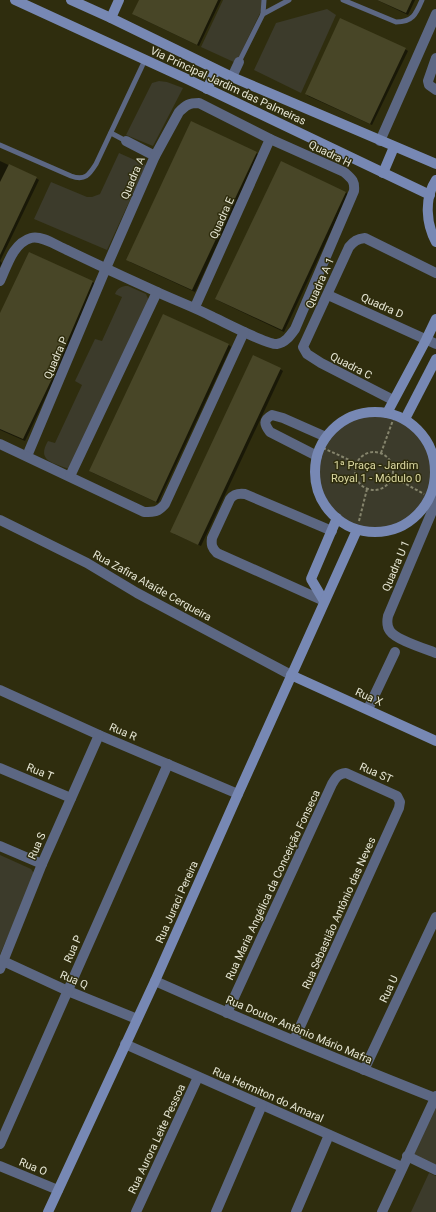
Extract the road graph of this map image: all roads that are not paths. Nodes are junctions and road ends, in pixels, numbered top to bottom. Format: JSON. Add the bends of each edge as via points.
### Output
{"nodes":[{"id":1,"x":16,"y":0,"type":"edge"},
{"id":2,"x":71,"y":0,"type":"edge"},
{"id":3,"x":119,"y":0,"type":"edge"},
{"id":4,"x":264,"y":0,"type":"edge"},
{"id":5,"x":289,"y":0,"type":"edge"},
{"id":6,"x":343,"y":0,"type":"edge"},
{"id":7,"x":422,"y":0,"type":"edge"},
{"id":8,"x":263,"y":14,"type":"junction"},
{"id":9,"x":436,"y":14,"type":"edge"},
{"id":10,"x":111,"y":18,"type":"junction"},
{"id":11,"x":436,"y":58,"type":"edge"},
{"id":12,"x":145,"y":60,"type":"junction"},
{"id":13,"x":239,"y":62,"type":"joint"},
{"id":14,"x":216,"y":70,"type":"junction"},
{"id":15,"x":232,"y":77,"type":"junction"},
{"id":16,"x":207,"y":89,"type":"junction"},
{"id":17,"x":436,"y":90,"type":"edge"},
{"id":18,"x":190,"y":103,"type":"joint"},
{"id":19,"x":111,"y":133,"type":"junction"},
{"id":20,"x":270,"y":139,"type":"junction"},
{"id":21,"x":126,"y":141,"type":"joint"},
{"id":22,"x":380,"y":141,"type":"junction"},
{"id":23,"x":0,"y":145,"type":"edge"},
{"id":24,"x":394,"y":147,"type":"junction"},
{"id":25,"x":156,"y":156,"type":"junction"},
{"id":26,"x":436,"y":164,"type":"edge"},
{"id":27,"x":383,"y":173,"type":"junction"},
{"id":28,"x":436,"y":180,"type":"edge"},
{"id":29,"x":430,"y":195,"type":"junction"},
{"id":30,"x":436,"y":242,"type":"edge"},
{"id":31,"x":106,"y":268,"type":"junction"},
{"id":32,"x":436,"y":273,"type":"edge"},
{"id":33,"x":0,"y":281,"type":"edge"},
{"id":34,"x":157,"y":292,"type":"junction"},
{"id":35,"x":328,"y":295,"type":"junction"},
{"id":36,"x":195,"y":308,"type":"junction"},
{"id":37,"x":436,"y":319,"type":"edge"},
{"id":38,"x":244,"y":332,"type":"junction"},
{"id":39,"x":426,"y":340,"type":"junction"},
{"id":40,"x":436,"y":344,"type":"edge"},
{"id":41,"x":303,"y":347,"type":"joint"},
{"id":42,"x":436,"y":359,"type":"edge"},
{"id":43,"x":393,"y":400,"type":"junction"},
{"id":44,"x":391,"y":414,"type":"junction"},
{"id":45,"x":405,"y":419,"type":"junction"},
{"id":46,"x":326,"y":437,"type":"junction"},
{"id":47,"x":0,"y":444,"type":"edge"},
{"id":48,"x":319,"y":451,"type":"junction"},
{"id":49,"x":27,"y":456,"type":"junction"},
{"id":50,"x":70,"y":476,"type":"junction"},
{"id":51,"x":434,"y":496,"type":"edge"},
{"id":52,"x":429,"y":513,"type":"edge"},
{"id":53,"x":336,"y":518,"type":"junction"},
{"id":54,"x":0,"y":521,"type":"edge"},
{"id":55,"x":357,"y":530,"type":"junction"},
{"id":56,"x":332,"y":531,"type":"junction"},
{"id":57,"x":324,"y":601,"type":"junction"},
{"id":58,"x":396,"y":652,"type":"dead end"},
{"id":59,"x":436,"y":653,"type":"edge"},
{"id":60,"x":291,"y":676,"type":"junction"},
{"id":61,"x":0,"y":690,"type":"edge"},
{"id":62,"x":368,"y":709,"type":"junction"},
{"id":63,"x":99,"y":735,"type":"junction"},
{"id":64,"x":436,"y":741,"type":"edge"},
{"id":65,"x":168,"y":764,"type":"junction"},
{"id":66,"x":0,"y":768,"type":"edge"},
{"id":67,"x":346,"y":773,"type":"joint"},
{"id":68,"x":238,"y":794,"type":"junction"},
{"id":69,"x":396,"y":796,"type":"joint"},
{"id":70,"x":71,"y":798,"type":"junction"},
{"id":71,"x":0,"y":846,"type":"edge"},
{"id":72,"x":42,"y":864,"type":"junction"},
{"id":73,"x":436,"y":917,"type":"edge"},
{"id":74,"x":2,"y":965,"type":"edge"},
{"id":75,"x":155,"y":981,"type":"junction"},
{"id":76,"x":68,"y":991,"type":"junction"},
{"id":77,"x":227,"y":1013,"type":"junction"},
{"id":78,"x":137,"y":1019,"type":"junction"},
{"id":79,"x":294,"y":1040,"type":"junction"},
{"id":80,"x":125,"y":1044,"type":"junction"},
{"id":81,"x":364,"y":1070,"type":"junction"},
{"id":82,"x":198,"y":1077,"type":"junction"},
{"id":83,"x":436,"y":1098,"type":"edge"},
{"id":84,"x":262,"y":1105,"type":"junction"},
{"id":85,"x":329,"y":1134,"type":"junction"},
{"id":86,"x":0,"y":1144,"type":"edge"},
{"id":87,"x":407,"y":1156,"type":"junction"},
{"id":88,"x":0,"y":1166,"type":"edge"},
{"id":89,"x":402,"y":1167,"type":"junction"},
{"id":90,"x":436,"y":1170,"type":"edge"},
{"id":91,"x":58,"y":1190,"type":"junction"},
{"id":92,"x":48,"y":1212,"type":"edge"},
{"id":93,"x":136,"y":1212,"type":"edge"},
{"id":94,"x":216,"y":1212,"type":"edge"},
{"id":95,"x":296,"y":1212,"type":"edge"},
{"id":96,"x":382,"y":1212,"type":"edge"}],
"edges":[{"from":1,"to":12,"type":"street","name":"Via Principal Jardim das Palmeiras"},
{"from":2,"to":10,"type":"street","name":"Via Principal Jardim das Palmeiras"},
{"from":3,"to":10,"type":"street"},
{"from":4,"to":8,"type":"lane"},
{"from":5,"to":8,"type":"lane"},
{"from":6,"to":7,"type":"lane","via":[[396,22],[404,22],[416,14]]},
{"from":8,"to":13,"type":"lane"},
{"from":9,"to":22,"type":"street"},
{"from":10,"to":14,"type":"street","name":"Via Principal Jardim das Palmeiras"},
{"from":11,"to":17,"type":"street","via":[[428,77],[429,85]]},
{"from":12,"to":16,"type":"street","name":"Via Principal Jardim das Palmeiras"},
{"from":12,"to":19,"type":"lane"},
{"from":13,"to":15,"type":"street"},
{"from":14,"to":15,"type":"street","name":"Via Principal Jardim das Palmeiras"},
{"from":14,"to":16,"type":"street"},
{"from":15,"to":22,"type":"street","name":"Via Principal Jardim das Palmeiras"},
{"from":16,"to":27,"type":"street","name":"Via Principal Jardim das Palmeiras"},
{"from":18,"to":20,"type":"street","name":"Quadra H","via":[[199,103]]},
{"from":18,"to":25,"type":"street","name":"Quadra A","via":[[179,112]]},
{"from":19,"to":21,"type":"lane"},
{"from":19,"to":23,"type":"lane","via":[[92,171],[86,177],[78,179]]},
{"from":20,"to":36,"type":"street","name":"Quadra E"},
{"from":20,"to":38,"type":"street","name":"Quadra H","via":[[344,172],[355,184],[295,329],[283,342],[275,344]]},
{"from":21,"to":25,"type":"street"},
{"from":22,"to":24,"type":"street","name":"Via Principal Jardim das Palmeiras"},
{"from":24,"to":26,"type":"street","name":"Via Principal Jardim das Palmeiras"},
{"from":24,"to":27,"type":"street"},
{"from":25,"to":31,"type":"street","name":"Quadra A"},
{"from":27,"to":29,"type":"street","name":"Via Principal Jardim das Palmeiras"},
{"from":28,"to":29,"type":"street"},
{"from":29,"to":30,"type":"street","via":[[428,217]]},
{"from":31,"to":33,"type":"street","via":[[38,237],[25,240],[19,245],[13,252]]},
{"from":31,"to":34,"type":"street"},
{"from":31,"to":49,"type":"street","name":"Quadra P"},
{"from":32,"to":35,"type":"street","name":"Quadra A 1","via":[[365,238],[359,238],[349,248]]},
{"from":34,"to":36,"type":"street"},
{"from":34,"to":50,"type":"street"},
{"from":35,"to":39,"type":"street","name":"Quadra D"},
{"from":35,"to":41,"type":"street","name":"Quadra A 1"},
{"from":36,"to":38,"type":"street"},
{"from":37,"to":39,"type":"street"},
{"from":38,"to":50,"type":"street","via":[[160,510],[144,512]]},
{"from":39,"to":40,"type":"street","name":"Quadra D"},
{"from":39,"to":43,"type":"street"},
{"from":41,"to":43,"type":"street","name":"Quadra C","via":[[307,354],[320,363]]},
{"from":42,"to":45,"type":"street"},
{"from":43,"to":44,"type":"street"},
{"from":44,"to":45,"type":"street"},
{"from":44,"to":46,"type":"street","via":[[360,414],[347,419]]},
{"from":45,"to":51,"type":"street","via":[[425,437],[432,450],[436,477]]},
{"from":46,"to":48,"type":"street"},
{"from":46,"to":48,"type":"street","via":[[284,418],[272,415],[267,418],[265,423],[270,432]]},
{"from":47,"to":49,"type":"street"},
{"from":48,"to":53,"type":"street","via":[[315,468],[318,492]]},
{"from":49,"to":50,"type":"street"},
{"from":51,"to":52,"type":"street"},
{"from":52,"to":55,"type":"street","via":[[392,530]]},
{"from":52,"to":59,"type":"street","name":"Quadra U 1","via":[[387,624],[396,637]]},
{"from":53,"to":55,"type":"street"},
{"from":53,"to":56,"type":"street"},
{"from":54,"to":60,"type":"street","name":"Rua Zafira Ataíde Cerqueira","via":[[87,563],[137,593]]},
{"from":55,"to":57,"type":"street","name":"Rua Juraci Pereira"},
{"from":56,"to":57,"type":"street","via":[[311,579]]},
{"from":56,"to":57,"type":"street","via":[[239,493],[230,499],[211,545],[217,553]]},
{"from":57,"to":60,"type":"street","name":"Rua Juraci Pereira"},
{"from":58,"to":62,"type":"street"},
{"from":60,"to":62,"type":"street","name":"Rua X"},
{"from":60,"to":68,"type":"street","name":"Rua Juraci Pereira"},
{"from":61,"to":63,"type":"street","name":"Rua R"},
{"from":62,"to":64,"type":"street","name":"Rua X"},
{"from":63,"to":65,"type":"street","name":"Rua R"},
{"from":63,"to":70,"type":"street","name":"Rua S"},
{"from":65,"to":68,"type":"street","name":"Rua R"},
{"from":65,"to":76,"type":"street","name":"Rua P"},
{"from":66,"to":70,"type":"street","name":"Rua T"},
{"from":67,"to":69,"type":"street","name":"Rua ST"},
{"from":67,"to":77,"type":"street","name":"Rua Maria Angélica da Conceição Fonseca","via":[[336,777],[332,784]]},
{"from":68,"to":75,"type":"street","name":"Rua Juraci Pereira"},
{"from":69,"to":79,"type":"street","name":"Rua Sebastião Antônio das Neves","via":[[400,808]]},
{"from":70,"to":72,"type":"street","name":"Rua S"},
{"from":71,"to":72,"type":"street"},
{"from":72,"to":74,"type":"street","name":"Rua S"},
{"from":73,"to":81,"type":"street","name":"Rua U"},
{"from":74,"to":76,"type":"street","name":"Rua Q"},
{"from":75,"to":77,"type":"street","name":"Rua Doutor Antônio Mário Mafra"},
{"from":75,"to":78,"type":"street","name":"Rua Juraci Pereira"},
{"from":76,"to":78,"type":"street","name":"Rua Q"},
{"from":76,"to":86,"type":"street","name":"Rua P"},
{"from":77,"to":79,"type":"street","name":"Rua Doutor Antônio Mário Mafra"},
{"from":78,"to":80,"type":"street","name":"Rua Juraci Pereira"},
{"from":79,"to":81,"type":"street","name":"Rua Doutor Antônio Mário Mafra"},
{"from":80,"to":82,"type":"street","name":"Rua Hermiton do Amaral"},
{"from":80,"to":91,"type":"street","name":"Rua Juraci Pereira"},
{"from":81,"to":83,"type":"street","name":"Rua Doutor Antônio Mário Mafra"},
{"from":82,"to":84,"type":"street","name":"Rua Hermiton do Amaral"},
{"from":82,"to":93,"type":"street","name":"Rua Aurora Leite Pessoa"},
{"from":83,"to":87,"type":"street"},
{"from":84,"to":85,"type":"street","name":"Rua Hermiton do Amaral"},
{"from":84,"to":94,"type":"street"},
{"from":85,"to":89,"type":"street","name":"Rua Hermiton do Amaral"},
{"from":85,"to":95,"type":"street"},
{"from":87,"to":89,"type":"street"},
{"from":87,"to":90,"type":"street"},
{"from":88,"to":91,"type":"street","name":"Rua O"},
{"from":89,"to":96,"type":"street"},
{"from":91,"to":92,"type":"street","name":"Rua Juraci Pereira"}]}
